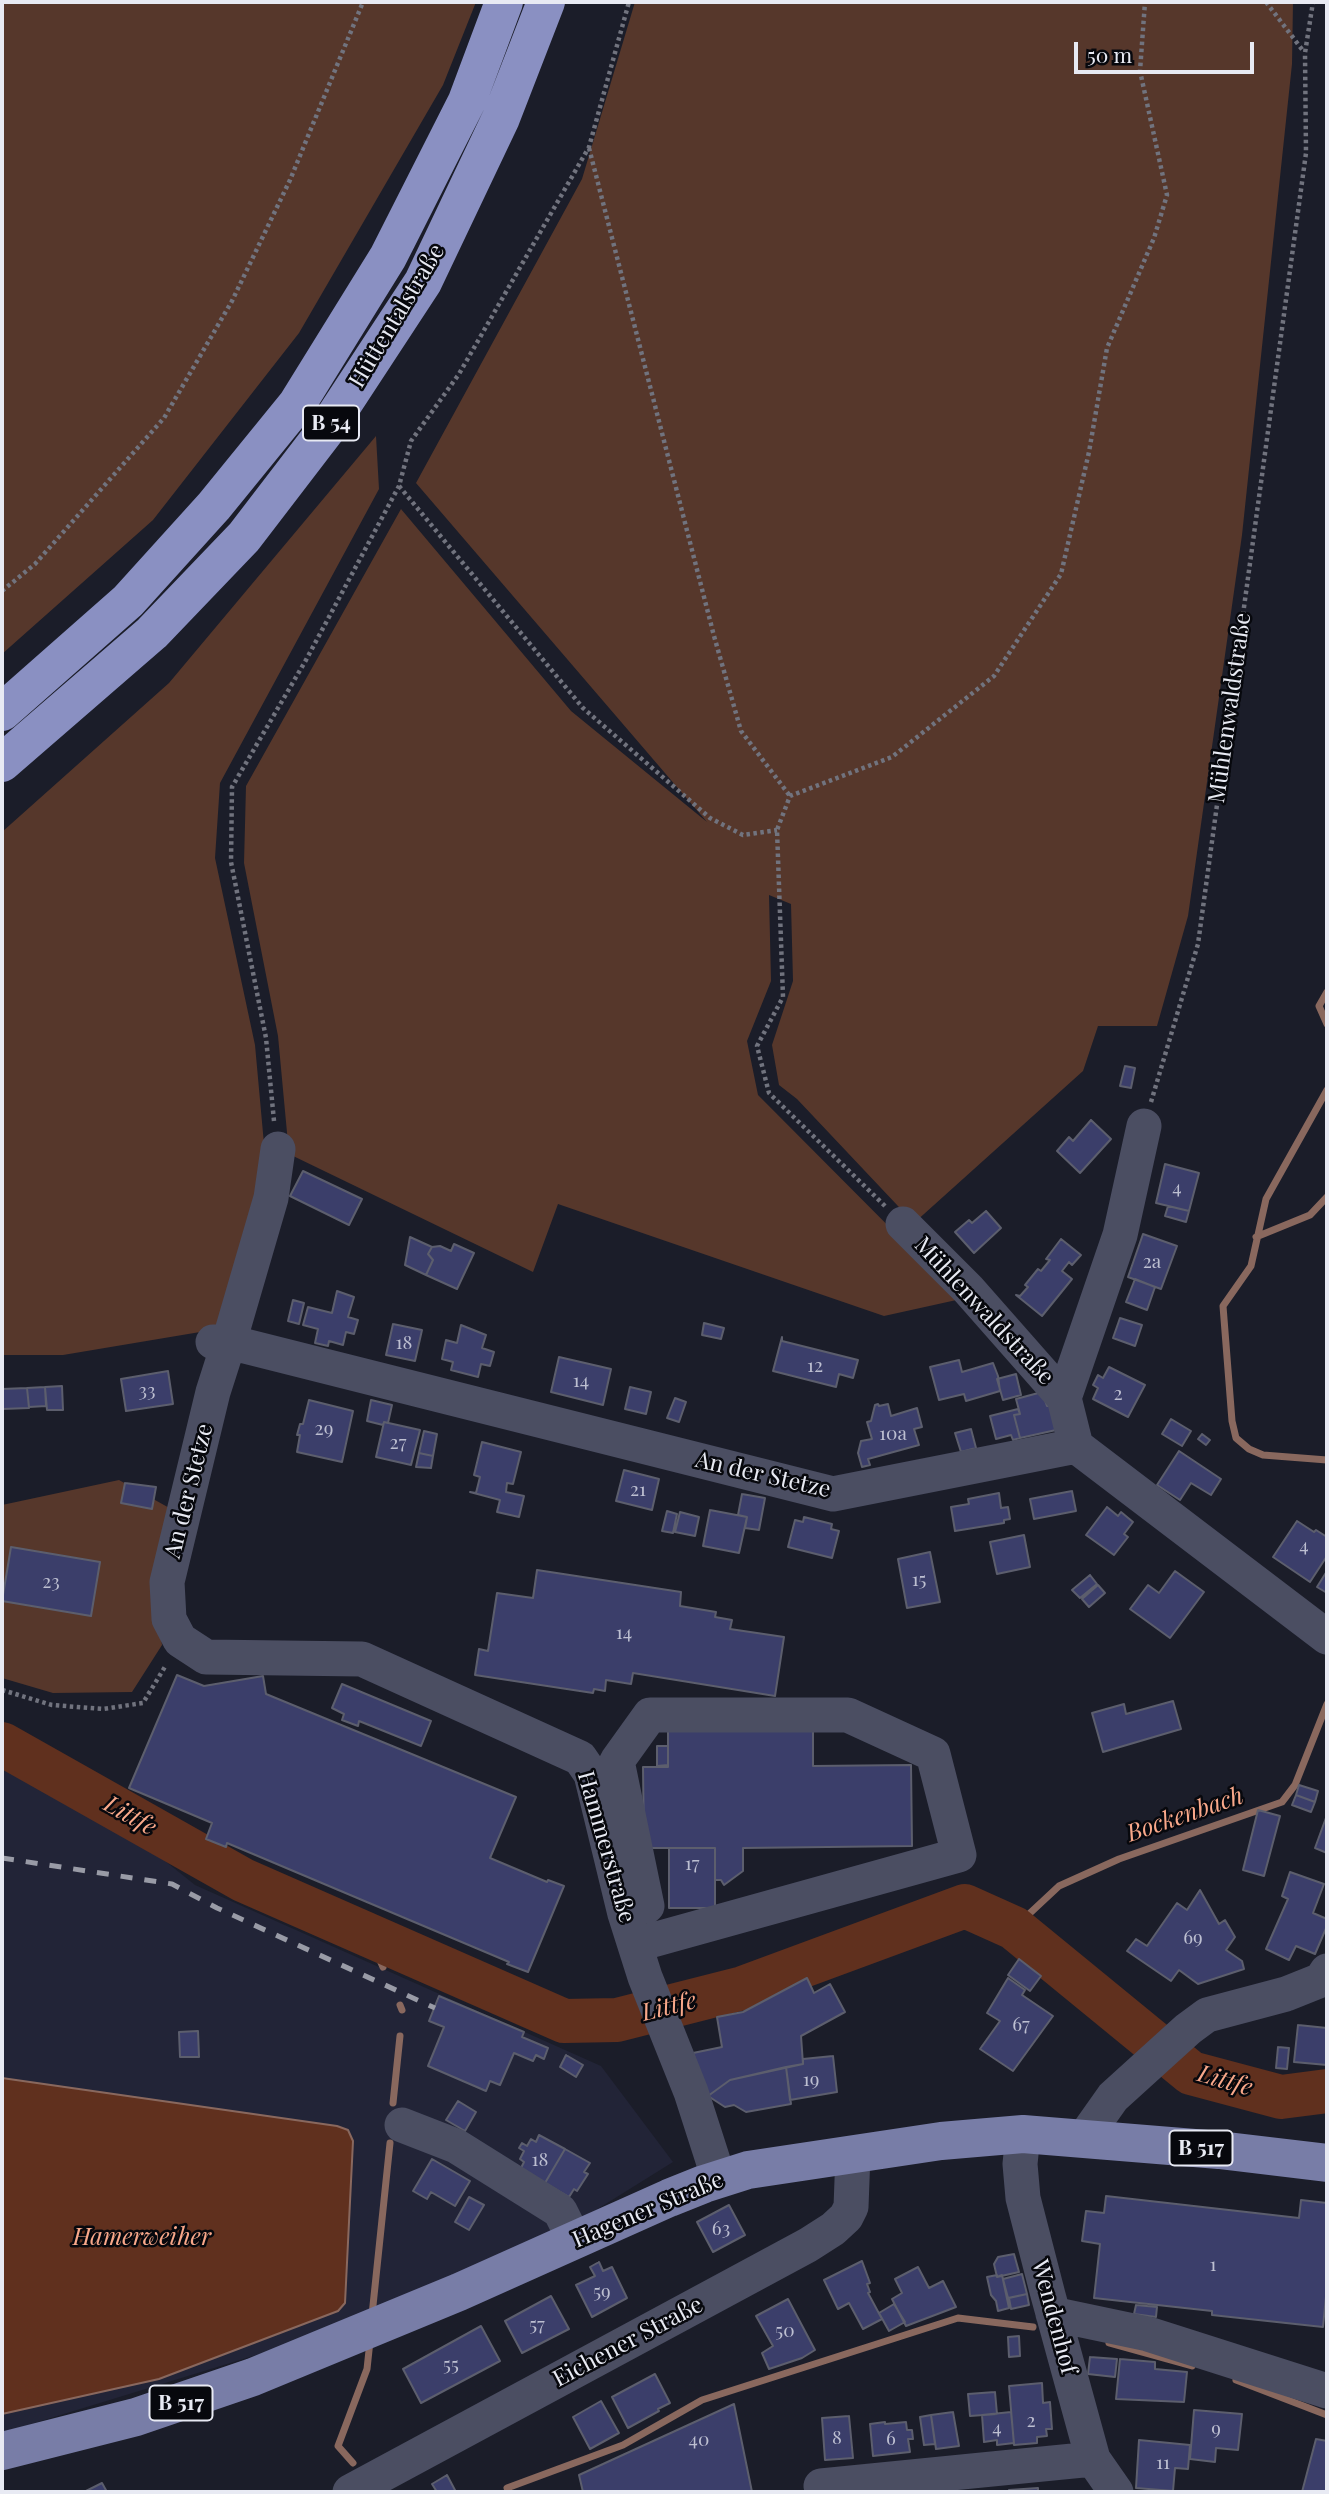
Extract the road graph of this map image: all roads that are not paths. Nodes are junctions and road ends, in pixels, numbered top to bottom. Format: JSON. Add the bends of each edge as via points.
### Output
{"nodes":[{"id":1,"x":504,"y":2,"type":"edge"},
{"id":2,"x":546,"y":2,"type":"edge"},
{"id":3,"x":2,"y":712,"type":"edge"},
{"id":4,"x":2,"y":763,"type":"edge"},
{"id":5,"x":1144,"y":1126,"type":"road end"},
{"id":6,"x":278,"y":1149,"type":"road end"},
{"id":7,"x":903,"y":1224,"type":"road end"},
{"id":8,"x":221,"y":1342,"type":"junction"},
{"id":9,"x":1064,"y":1398,"type":"junction"},
{"id":10,"x":1076,"y":1446,"type":"junction"},
{"id":11,"x":1327,"y":1637,"type":"edge"},
{"id":12,"x":180,"y":1640,"type":"joint"},
{"id":13,"x":644,"y":1955,"type":"junction"},
{"id":14,"x":1327,"y":1971,"type":"edge"},
{"id":15,"x":402,"y":2125,"type":"dead end"},
{"id":16,"x":1023,"y":2134,"type":"junction"},
{"id":17,"x":1084,"y":2138,"type":"junction"},
{"id":18,"x":853,"y":2154,"type":"junction"},
{"id":19,"x":1327,"y":2163,"type":"edge"},
{"id":20,"x":719,"y":2179,"type":"junction"},
{"id":21,"x":575,"y":2241,"type":"junction"},
{"id":22,"x":1053,"y":2314,"type":"junction"},
{"id":23,"x":1327,"y":2391,"type":"edge"},
{"id":24,"x":2,"y":2451,"type":"edge"},
{"id":25,"x":1093,"y":2459,"type":"junction"},
{"id":26,"x":821,"y":2486,"type":"dead end"},
{"id":27,"x":350,"y":2492,"type":"edge"},
{"id":28,"x":1116,"y":2492,"type":"edge"}],
"edges":[{"from":1,"to":3,"type":"highway","name":"Hüttentalstraße","number":"B 54","via":[[467,101],[388,257],[297,404],[215,506],[128,601]]},
{"from":2,"to":4,"type":"highway","name":"Hüttentalstraße","number":"B 54","via":[[501,118],[423,282],[326,430],[244,537],[152,633]]},
{"from":5,"to":9,"type":"street","name":"Mühlenwaldstraße","via":[[1121,1236]]},
{"from":6,"to":8,"type":"street","name":"An der Stetze","via":[[271,1198]]},
{"from":7,"to":9,"type":"street","name":"Mühlenwaldstraße","via":[[968,1289]]},
{"from":8,"to":10,"type":"street","name":"An der Stetze","via":[[833,1494]]},
{"from":8,"to":12,"type":"street","name":"An der Stetze","via":[[167,1582],[169,1619]]},
{"from":9,"to":10,"type":"street","name":"Mühlenwaldstraße"},
{"from":10,"to":11,"type":"street"},
{"from":12,"to":13,"type":"street","name":"Hammerstraße","via":[[206,1657],[362,1659],[580,1758],[591,1774]]},
{"from":13,"to":13,"type":"street","via":[[617,1761],[650,1715],[848,1715],[933,1754],[959,1855]]},
{"from":13,"to":20,"type":"street","name":"Hammerstraße","via":[[668,2039]]},
{"from":14,"to":17,"type":"street","via":[[1321,1980],[1286,1994],[1207,2015],[1113,2097]]},
{"from":15,"to":21,"type":"street","via":[[456,2146],[560,2211]]},
{"from":16,"to":17,"type":"main road","name":"Hagener Straße","number":"B 517"},
{"from":16,"to":18,"type":"main road","name":"Hagener Straße","number":"B 517"},
{"from":16,"to":22,"type":"street","name":"Wendenhof","via":[[1023,2198]]},
{"from":17,"to":19,"type":"main road","name":"Hagener Straße","number":"B 517"},
{"from":18,"to":20,"type":"main road","name":"Hagener Straße","number":"B 517","via":[[748,2170]]},
{"from":18,"to":27,"type":"street","name":"Eichener Straße","via":[[851,2207],[833,2229]]},
{"from":20,"to":21,"type":"main road","name":"Hagener Straße","number":"B 517"},
{"from":21,"to":24,"type":"main road","name":"Hagener Straße","number":"B 517","via":[[263,2374],[177,2404]]},
{"from":22,"to":23,"type":"street","via":[[1148,2334]]},
{"from":22,"to":25,"type":"street","name":"Wendenhof"},
{"from":25,"to":26,"type":"street"},
{"from":25,"to":28,"type":"street","name":"Wendenhof"}]}
